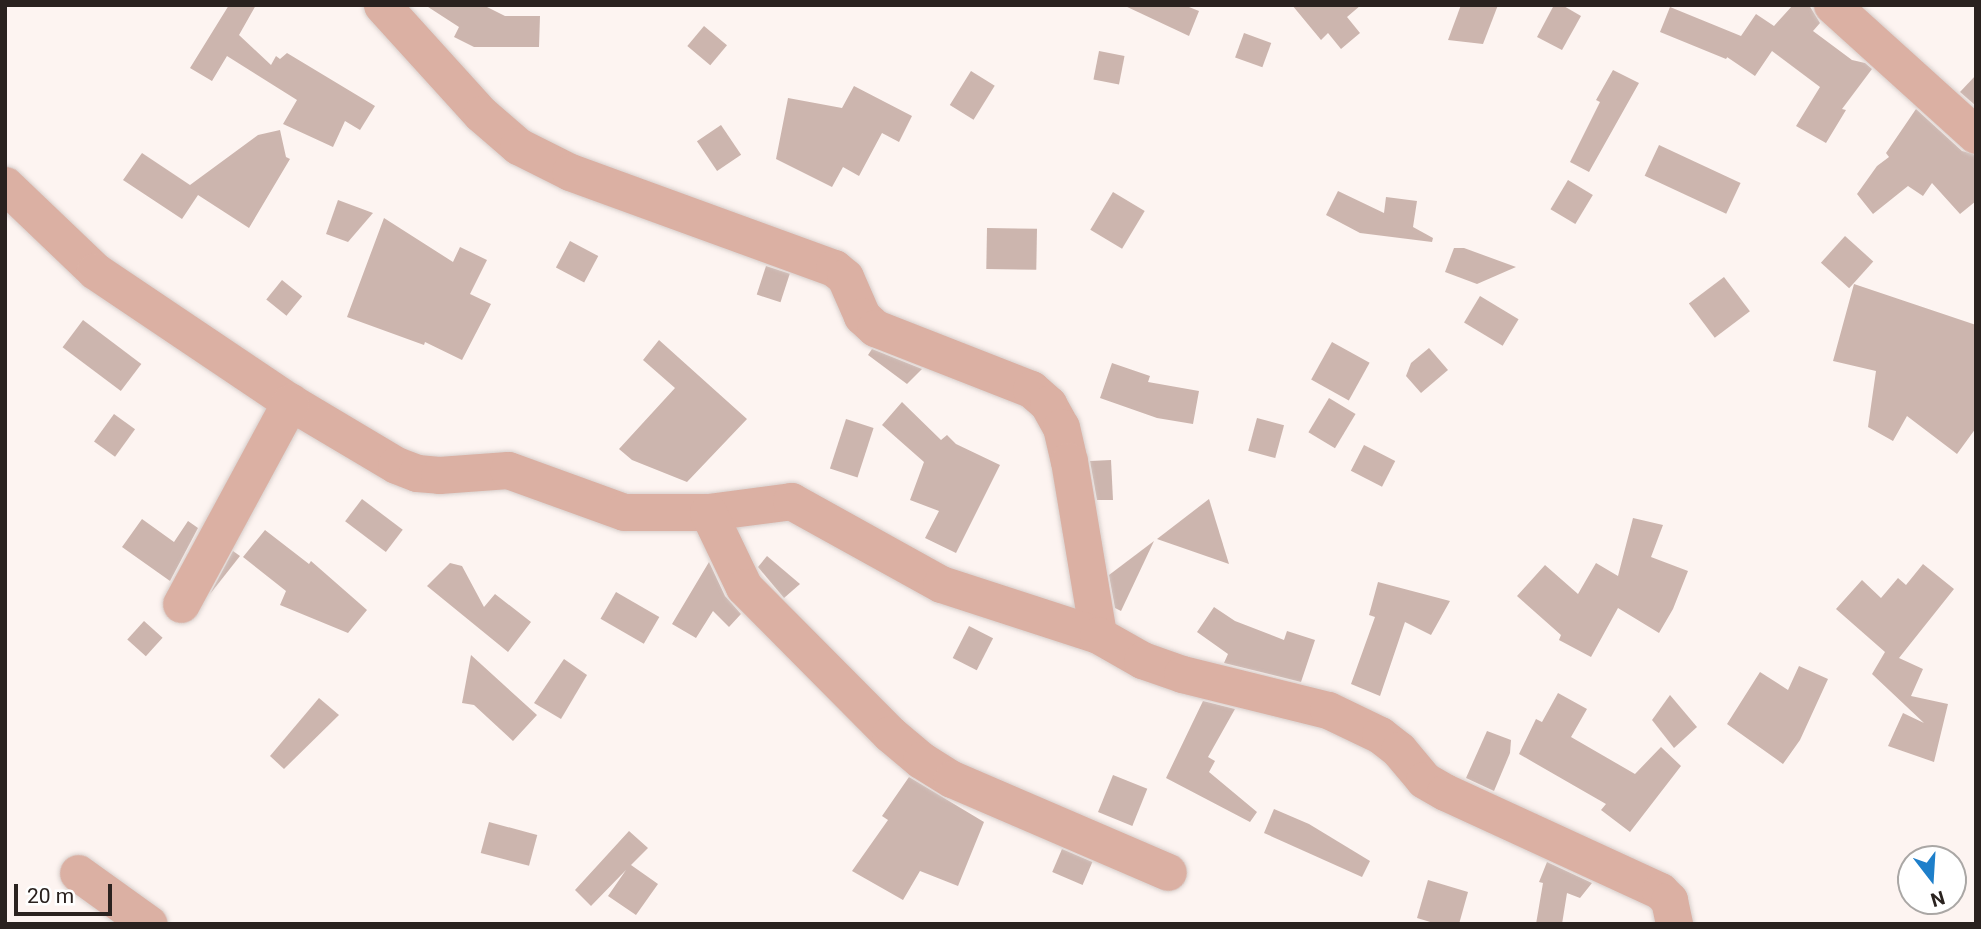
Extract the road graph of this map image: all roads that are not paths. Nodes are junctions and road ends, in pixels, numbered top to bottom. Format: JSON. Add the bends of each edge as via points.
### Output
{"nodes":[{"id":1,"x":382,"y":5,"type":"edge"},
{"id":2,"x":1832,"y":5,"type":"edge"},
{"id":3,"x":1976,"y":135,"type":"edge"},
{"id":4,"x":5,"y":185,"type":"edge"},
{"id":5,"x":290,"y":402,"type":"junction"},
{"id":6,"x":708,"y":512,"type":"junction"},
{"id":7,"x":181,"y":604,"type":"dead end"},
{"id":8,"x":1098,"y":635,"type":"junction"},
{"id":9,"x":1168,"y":872,"type":"dead end"},
{"id":10,"x":78,"y":873,"type":"dead end"},
{"id":11,"x":149,"y":924,"type":"edge"},
{"id":12,"x":1675,"y":924,"type":"edge"}],
"edges":[{"from":1,"to":8,"type":"street","via":[[481,114],[518,146],[570,172],[834,268],[845,277],[862,316],[875,328],[1040,396],[1060,427],[1069,461]]},
{"from":2,"to":3,"type":"street"},
{"from":4,"to":5,"type":"street","via":[[95,271]]},
{"from":5,"to":6,"type":"street","via":[[417,473],[508,470],[624,512]]},
{"from":5,"to":7,"type":"street"},
{"from":6,"to":8,"type":"street","via":[[791,501],[941,584]]},
{"from":6,"to":9,"type":"street","via":[[744,587],[920,760],[952,779]]},
{"from":8,"to":12,"type":"street","via":[[1142,660],[1328,710],[1380,735],[1424,780],[1445,792],[1660,891],[1669,900]]},
{"from":10,"to":11,"type":"street"}]}
